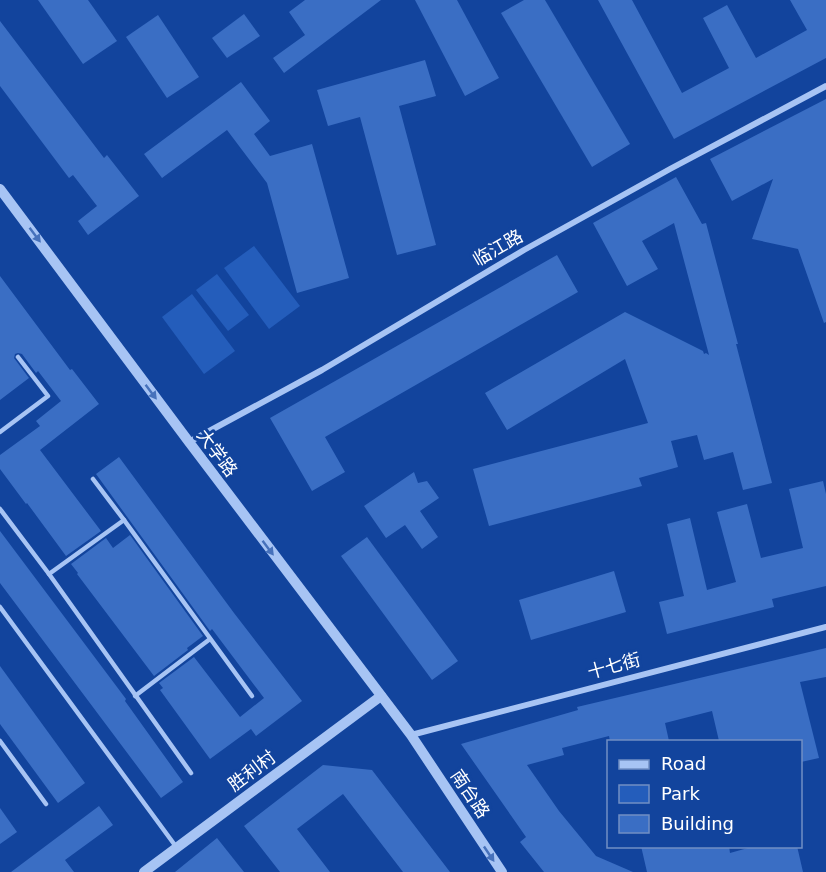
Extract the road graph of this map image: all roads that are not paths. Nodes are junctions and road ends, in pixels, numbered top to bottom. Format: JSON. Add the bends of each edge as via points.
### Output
{"nodes":[{"id":1,"x":826,"y":86,"type":"edge"},
{"id":2,"x":0,"y":189,"type":"edge"},
{"id":3,"x":18,"y":357,"type":"dead end"},
{"id":4,"x":0,"y":432,"type":"edge"},
{"id":5,"x":189,"y":442,"type":"junction"},
{"id":6,"x":93,"y":479,"type":"dead end"},
{"id":7,"x":0,"y":509,"type":"edge"},
{"id":8,"x":124,"y":520,"type":"junction"},
{"id":9,"x":49,"y":574,"type":"junction"},
{"id":10,"x":0,"y":607,"type":"edge"},
{"id":11,"x":826,"y":627,"type":"edge"},
{"id":12,"x":210,"y":639,"type":"junction"},
{"id":13,"x":135,"y":696,"type":"junction"},
{"id":14,"x":252,"y":696,"type":"dead end"},
{"id":15,"x":381,"y":696,"type":"junction"},
{"id":16,"x":411,"y":735,"type":"junction"},
{"id":17,"x":0,"y":741,"type":"edge"},
{"id":18,"x":191,"y":773,"type":"dead end"},
{"id":19,"x":46,"y":804,"type":"dead end"},
{"id":20,"x":177,"y":848,"type":"junction"},
{"id":21,"x":144,"y":872,"type":"edge"},
{"id":22,"x":502,"y":872,"type":"edge"}],
"edges":[{"from":1,"to":5,"type":"street","name":"临江路","via":[[524,250],[322,370]]},
{"from":2,"to":5,"type":"street","name":"大学路","one_way":true},
{"from":3,"to":4,"type":"lane","via":[[48,396]]},
{"from":5,"to":15,"type":"street","name":"大学路","one_way":true},
{"from":6,"to":8,"type":"lane"},
{"from":7,"to":9,"type":"lane"},
{"from":8,"to":9,"type":"lane"},
{"from":8,"to":12,"type":"lane"},
{"from":9,"to":13,"type":"lane"},
{"from":10,"to":20,"type":"lane"},
{"from":11,"to":16,"type":"street","name":"十七街"},
{"from":12,"to":13,"type":"lane"},
{"from":12,"to":14,"type":"lane"},
{"from":13,"to":18,"type":"lane"},
{"from":15,"to":16,"type":"street","name":"大学路"},
{"from":15,"to":20,"type":"street","name":"胜利村"},
{"from":16,"to":22,"type":"street","name":"南台路","one_way":true},
{"from":17,"to":19,"type":"lane"},
{"from":20,"to":21,"type":"street","name":"胜利村"}]}
